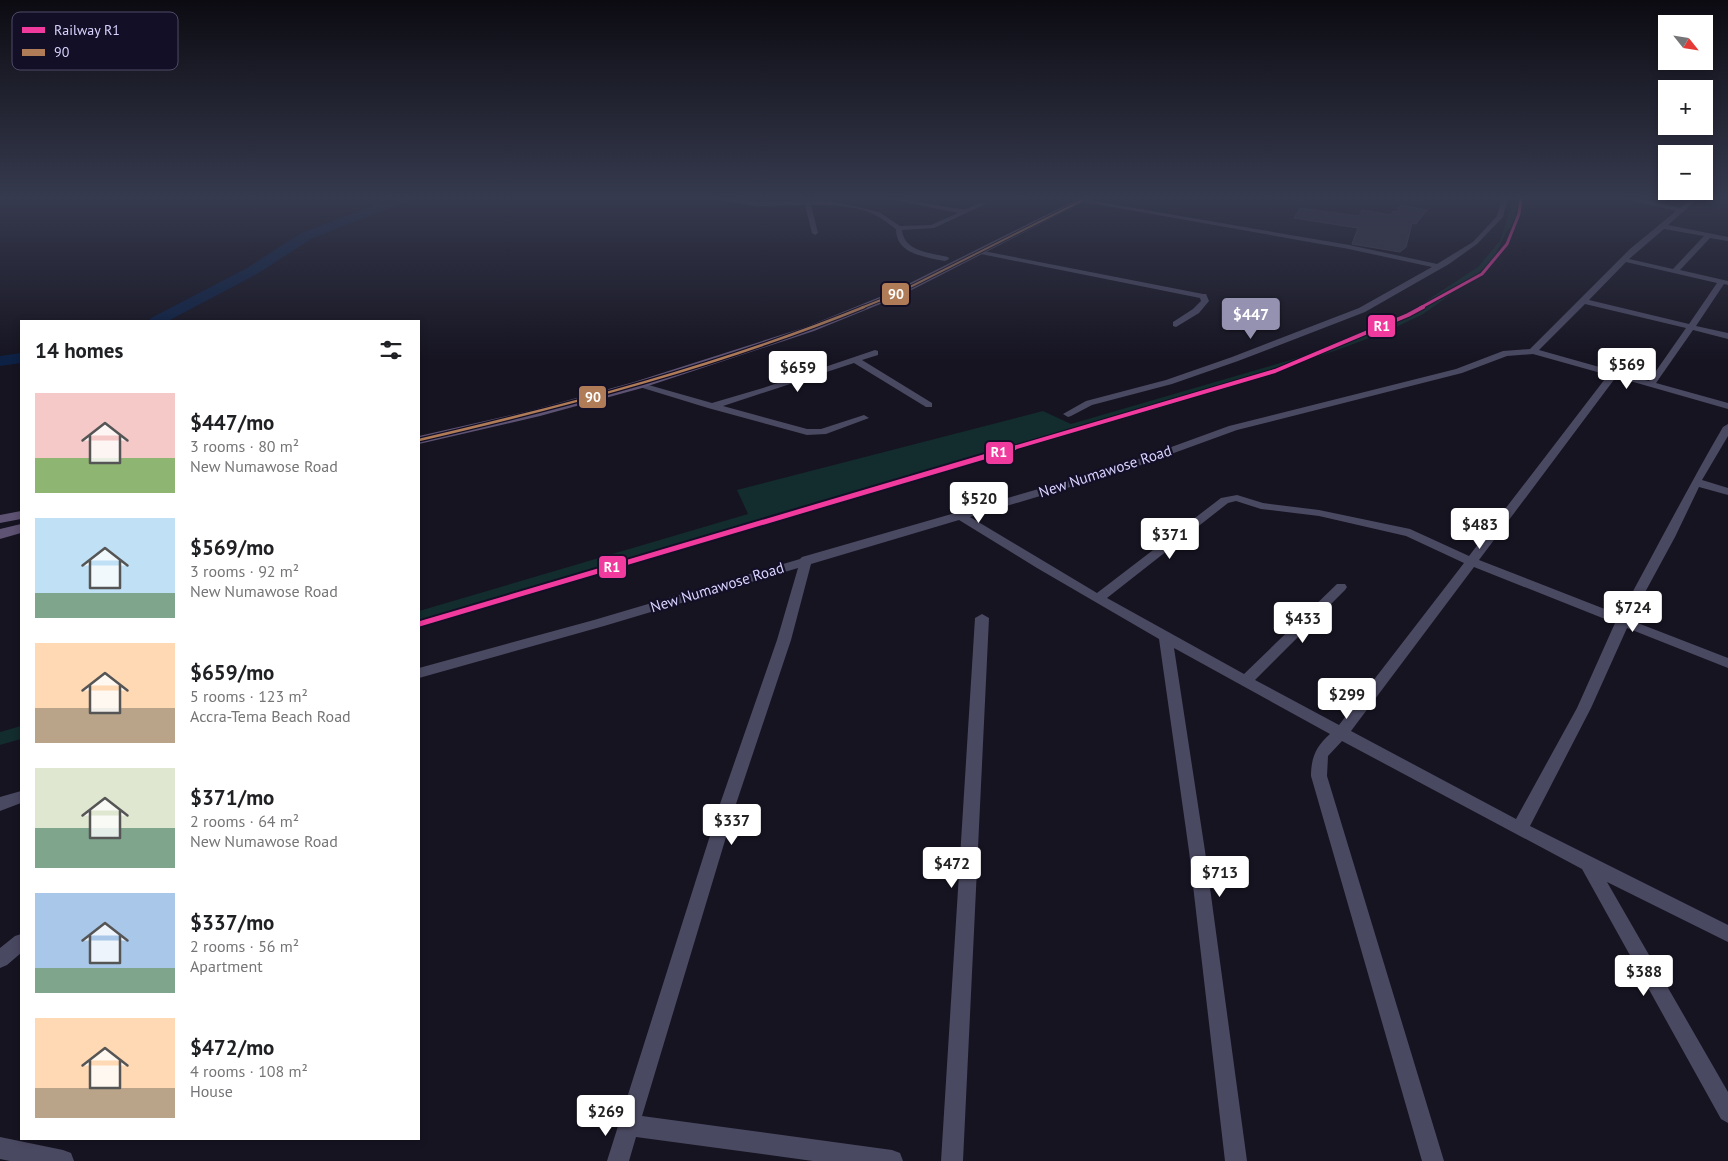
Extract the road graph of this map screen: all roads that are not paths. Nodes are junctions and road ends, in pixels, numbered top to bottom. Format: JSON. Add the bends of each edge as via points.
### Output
{"nodes":[{"id":1,"x":916,"y":251,"type":"edge"},
{"id":2,"x":960,"y":251,"type":"edge"},
{"id":3,"x":1368,"y":251,"type":"edge"},
{"id":4,"x":1461,"y":251,"type":"edge"},
{"id":5,"x":1632,"y":251,"type":"edge"},
{"id":6,"x":1693,"y":251,"type":"edge"},
{"id":7,"x":981,"y":252,"type":"joint"},
{"id":8,"x":944,"y":259,"type":"junction"},
{"id":9,"x":1625,"y":260,"type":"junction"},
{"id":10,"x":1437,"y":266,"type":"junction"},
{"id":11,"x":1674,"y":271,"type":"junction"},
{"id":12,"x":1725,"y":283,"type":"edge"},
{"id":13,"x":1584,"y":301,"type":"junction"},
{"id":14,"x":1176,"y":324,"type":"dead end"},
{"id":15,"x":1690,"y":327,"type":"junction"},
{"id":16,"x":1728,"y":336,"type":"edge"},
{"id":17,"x":1533,"y":351,"type":"junction"},
{"id":18,"x":876,"y":353,"type":"dead end"},
{"id":19,"x":857,"y":361,"type":"junction"},
{"id":20,"x":1614,"y":374,"type":"junction"},
{"id":21,"x":1651,"y":384,"type":"junction"},
{"id":22,"x":638,"y":385,"type":"junction"},
{"id":23,"x":929,"y":405,"type":"dead end"},
{"id":24,"x":711,"y":406,"type":"junction"},
{"id":25,"x":1728,"y":406,"type":"edge"},
{"id":26,"x":1068,"y":414,"type":"dead end"},
{"id":27,"x":864,"y":418,"type":"dead end"},
{"id":28,"x":1728,"y":427,"type":"edge"},
{"id":29,"x":420,"y":431,"type":"edge"},
{"id":30,"x":420,"y":440,"type":"edge"},
{"id":31,"x":1696,"y":482,"type":"junction"},
{"id":32,"x":1728,"y":492,"type":"edge"},
{"id":33,"x":20,"y":514,"type":"edge"},
{"id":34,"x":961,"y":516,"type":"junction"},
{"id":35,"x":0,"y":519,"type":"edge"},
{"id":36,"x":20,"y":529,"type":"edge"},
{"id":37,"x":0,"y":534,"type":"edge"},
{"id":38,"x":806,"y":560,"type":"junction"},
{"id":39,"x":1472,"y":562,"type":"junction"},
{"id":40,"x":1341,"y":587,"type":"dead end"},
{"id":41,"x":1098,"y":599,"type":"junction"},
{"id":42,"x":982,"y":618,"type":"dead end"},
{"id":43,"x":1623,"y":620,"type":"junction"},
{"id":44,"x":1166,"y":639,"type":"junction"},
{"id":45,"x":1728,"y":662,"type":"edge"},
{"id":46,"x":420,"y":673,"type":"edge"},
{"id":47,"x":1245,"y":681,"type":"junction"},
{"id":48,"x":1340,"y":733,"type":"junction"},
{"id":49,"x":20,"y":797,"type":"edge"},
{"id":50,"x":0,"y":804,"type":"edge"},
{"id":51,"x":1520,"y":828,"type":"junction"},
{"id":52,"x":1589,"y":866,"type":"junction"},
{"id":53,"x":1728,"y":934,"type":"edge"},
{"id":54,"x":20,"y":943,"type":"edge"},
{"id":55,"x":0,"y":959,"type":"edge"},
{"id":56,"x":1728,"y":1112,"type":"edge"},
{"id":57,"x":630,"y":1125,"type":"junction"},
{"id":58,"x":0,"y":1148,"type":"edge"},
{"id":59,"x":63,"y":1161,"type":"edge"},
{"id":60,"x":618,"y":1161,"type":"edge"},
{"id":61,"x":892,"y":1161,"type":"edge"},
{"id":62,"x":952,"y":1161,"type":"edge"},
{"id":63,"x":1236,"y":1161,"type":"edge"},
{"id":64,"x":1434,"y":1161,"type":"edge"}],
"edges":[{"from":1,"to":8,"type":"street"},
{"from":2,"to":8,"type":"main road"},
{"from":3,"to":10,"type":"street"},
{"from":4,"to":10,"type":"street"},
{"from":5,"to":9,"type":"street"},
{"from":6,"to":11,"type":"street"},
{"from":7,"to":14,"type":"street","via":[[1203,296],[1205,301],[1196,311]]},
{"from":7,"to":22,"type":"main road","via":[[844,316]]},
{"from":8,"to":29,"type":"main road","via":[[882,289],[790,326],[531,406]]},
{"from":9,"to":11,"type":"street"},
{"from":9,"to":13,"type":"street"},
{"from":10,"to":26,"type":"street","via":[[1362,310],[1235,359],[1169,382],[1089,403]]},
{"from":11,"to":12,"type":"street"},
{"from":12,"to":15,"type":"street"},
{"from":13,"to":15,"type":"street"},
{"from":13,"to":17,"type":"street"},
{"from":15,"to":16,"type":"street"},
{"from":15,"to":21,"type":"street"},
{"from":17,"to":20,"type":"street"},
{"from":17,"to":34,"type":"street","name":"New Numawose Road","via":[[1506,353],[1459,371],[1233,428],[1126,467]]},
{"from":18,"to":19,"type":"street"},
{"from":19,"to":23,"type":"street"},
{"from":19,"to":24,"type":"street"},
{"from":20,"to":21,"type":"street"},
{"from":20,"to":39,"type":"street"},
{"from":21,"to":25,"type":"street"},
{"from":22,"to":24,"type":"street"},
{"from":22,"to":30,"type":"main road","via":[[536,414]]},
{"from":24,"to":27,"type":"street","via":[[815,433]]},
{"from":28,"to":31,"type":"street"},
{"from":31,"to":32,"type":"street"},
{"from":31,"to":43,"type":"street"},
{"from":33,"to":35,"type":"main road"},
{"from":34,"to":38,"type":"street","name":"New Numawose Road"},
{"from":34,"to":41,"type":"street"},
{"from":36,"to":37,"type":"main road"},
{"from":38,"to":46,"type":"street","name":"New Numawose Road"},
{"from":38,"to":57,"type":"street","via":[[784,640],[730,796]]},
{"from":39,"to":41,"type":"street","via":[[1392,528],[1275,509],[1232,498],[1225,500]]},
{"from":39,"to":43,"type":"street"},
{"from":39,"to":48,"type":"street"},
{"from":40,"to":47,"type":"street"},
{"from":41,"to":44,"type":"street"},
{"from":42,"to":62,"type":"street"},
{"from":43,"to":45,"type":"street"},
{"from":43,"to":51,"type":"street","via":[[1584,708]]},
{"from":44,"to":47,"type":"street"},
{"from":44,"to":63,"type":"street","via":[[1197,851]]},
{"from":47,"to":48,"type":"street"},
{"from":48,"to":51,"type":"street"},
{"from":48,"to":64,"type":"street","via":[[1322,749],[1319,776]]},
{"from":49,"to":50,"type":"street"},
{"from":51,"to":52,"type":"street"},
{"from":52,"to":53,"type":"street"},
{"from":52,"to":56,"type":"street"},
{"from":54,"to":55,"type":"street"},
{"from":57,"to":60,"type":"street"},
{"from":57,"to":61,"type":"street"},
{"from":58,"to":59,"type":"street"}]}
